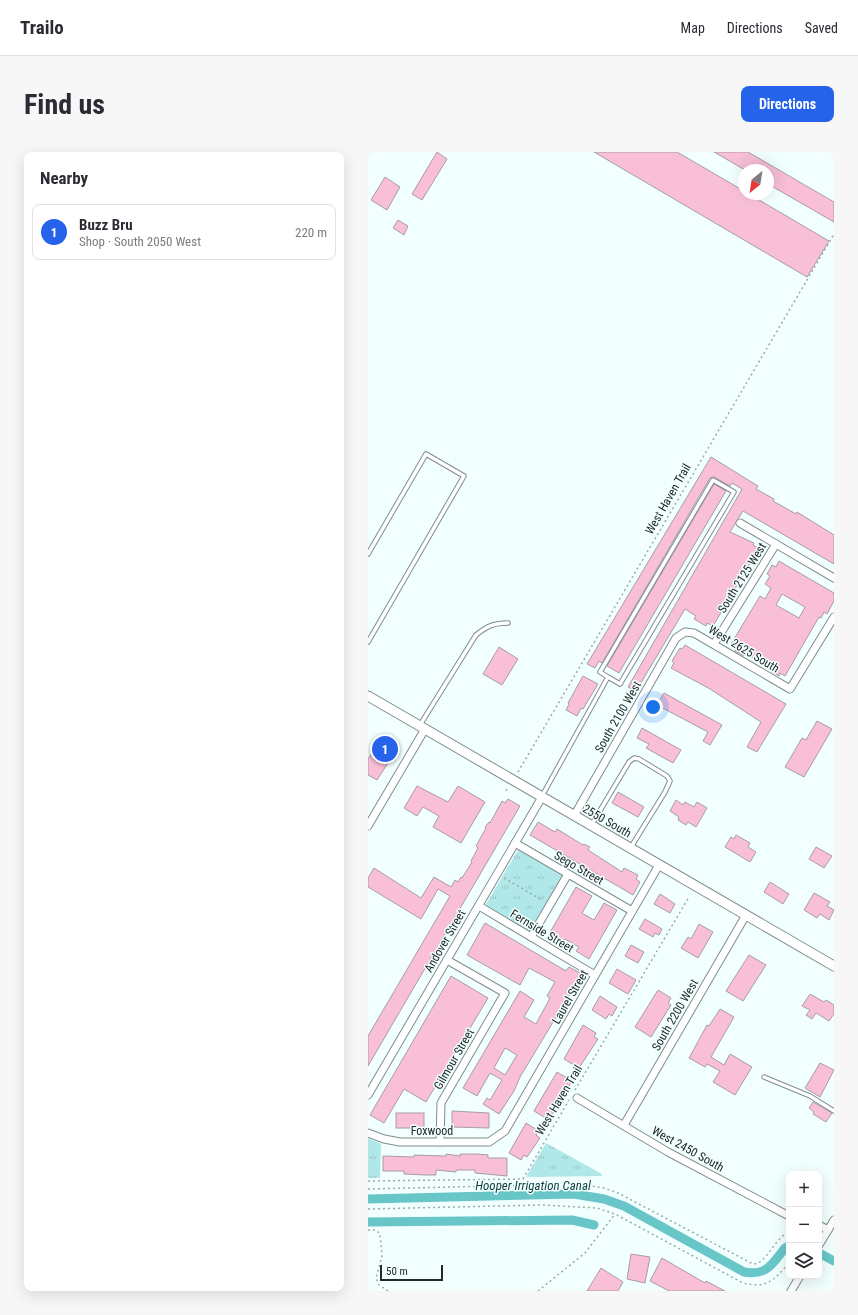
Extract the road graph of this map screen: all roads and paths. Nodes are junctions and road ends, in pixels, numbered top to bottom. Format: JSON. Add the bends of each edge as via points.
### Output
{"nodes":[{"id":1,"x":834,"y":234,"type":"edge"},
{"id":2,"x":740,"y":523,"type":"dead end"},
{"id":3,"x":776,"y":544,"type":"junction"},
{"id":4,"x":368,"y":554,"type":"edge"},
{"id":5,"x":834,"y":578,"type":"edge"},
{"id":6,"x":834,"y":617,"type":"edge"},
{"id":7,"x":508,"y":623,"type":"dead end"},
{"id":8,"x":685,"y":632,"type":"joint"},
{"id":9,"x":368,"y":642,"type":"edge"},
{"id":10,"x":714,"y":644,"type":"junction"},
{"id":11,"x":608,"y":677,"type":"junction"},
{"id":12,"x":368,"y":696,"type":"edge"},
{"id":13,"x":422,"y":728,"type":"junction"},
{"id":14,"x":517,"y":773,"type":"dead end"},
{"id":15,"x":542,"y":797,"type":"junction"},
{"id":16,"x":574,"y":816,"type":"junction"},
{"id":17,"x":368,"y":826,"type":"edge"},
{"id":18,"x":591,"y":826,"type":"junction"},
{"id":19,"x":515,"y":843,"type":"junction"},
{"id":20,"x":630,"y":848,"type":"junction"},
{"id":21,"x":658,"y":865,"type":"junction"},
{"id":22,"x":568,"y":874,"type":"junction"},
{"id":23,"x":504,"y":878,"type":"dead end"},
{"id":24,"x":689,"y":897,"type":"dead end"},
{"id":25,"x":542,"y":900,"type":"dead end"},
{"id":26,"x":479,"y":906,"type":"junction"},
{"id":27,"x":632,"y":911,"type":"junction"},
{"id":28,"x":746,"y":915,"type":"junction"},
{"id":29,"x":531,"y":937,"type":"junction"},
{"id":30,"x":447,"y":960,"type":"junction"},
{"id":31,"x":834,"y":966,"type":"edge"},
{"id":32,"x":595,"y":975,"type":"junction"},
{"id":33,"x":764,"y":1077,"type":"dead end"},
{"id":34,"x":368,"y":1095,"type":"edge"},
{"id":35,"x":577,"y":1098,"type":"dead end"},
{"id":36,"x":834,"y":1111,"type":"edge"},
{"id":37,"x":624,"y":1125,"type":"junction"},
{"id":38,"x":368,"y":1133,"type":"edge"},
{"id":39,"x":497,"y":1138,"type":"joint"},
{"id":40,"x":440,"y":1142,"type":"junction"},
{"id":41,"x":368,"y":1181,"type":"edge"},
{"id":42,"x":368,"y":1189,"type":"edge"},
{"id":43,"x":368,"y":1209,"type":"edge"},
{"id":44,"x":615,"y":1214,"type":"junction"},
{"id":45,"x":786,"y":1214,"type":"edge"},
{"id":46,"x":834,"y":1220,"type":"edge"},
{"id":47,"x":822,"y":1227,"type":"edge"},
{"id":48,"x":368,"y":1230,"type":"edge"},
{"id":49,"x":828,"y":1230,"type":"junction"},
{"id":50,"x":786,"y":1234,"type":"edge"},
{"id":51,"x":822,"y":1240,"type":"edge"},
{"id":52,"x":786,"y":1266,"type":"edge"},
{"id":53,"x":798,"y":1279,"type":"edge"},
{"id":54,"x":388,"y":1291,"type":"edge"},
{"id":55,"x":538,"y":1291,"type":"edge"},
{"id":56,"x":791,"y":1291,"type":"edge"}],
"edges":[{"from":1,"to":14,"type":"path","name":"West Haven Trail"},
{"from":2,"to":3,"type":"street"},
{"from":3,"to":5,"type":"street"},
{"from":3,"to":10,"type":"street","name":"South 2125 West"},
{"from":4,"to":9,"type":"lane","via":[[426,454],[464,476]]},
{"from":6,"to":10,"type":"street","name":"West 2625 South","via":[[790,690]]},
{"from":7,"to":13,"type":"lane","via":[[496,623],[476,635]]},
{"from":8,"to":10,"type":"street","name":"West 2625 South","via":[[694,632]]},
{"from":8,"to":16,"type":"street","name":"South 2100 West","via":[[676,638]]},
{"from":11,"to":11,"type":"lane","via":[[600,672],[713,480],[734,492],[620,684]]},
{"from":11,"to":15,"type":"lane"},
{"from":12,"to":13,"type":"street","name":"2550 South"},
{"from":13,"to":15,"type":"street","name":"2550 South"},
{"from":13,"to":17,"type":"street"},
{"from":15,"to":16,"type":"street","name":"2550 South"},
{"from":15,"to":19,"type":"street","name":"Andover Street"},
{"from":16,"to":18,"type":"street","name":"2550 South"},
{"from":18,"to":20,"type":"street","name":"2550 South"},
{"from":18,"to":20,"type":"lane","via":[[629,762],[634,758],[639,759],[667,776],[670,781]]},
{"from":19,"to":22,"type":"street","name":"Sego Street"},
{"from":19,"to":26,"type":"street","name":"Andover Street"},
{"from":20,"to":21,"type":"street","name":"2550 South"},
{"from":21,"to":27,"type":"street","name":"Laurel Street"},
{"from":21,"to":28,"type":"street","name":"2550 South"},
{"from":22,"to":27,"type":"street","name":"Sego Street"},
{"from":22,"to":29,"type":"street"},
{"from":23,"to":25,"type":"path"},
{"from":24,"to":41,"type":"path","name":"West Haven Trail","via":[[523,1179]]},
{"from":26,"to":29,"type":"street","name":"Fernside Street"},
{"from":26,"to":30,"type":"street","name":"Andover Street"},
{"from":27,"to":32,"type":"street","name":"Laurel Street"},
{"from":28,"to":31,"type":"street","name":"2550 South"},
{"from":28,"to":37,"type":"street","name":"South 2200 West"},
{"from":29,"to":32,"type":"street","name":"Fernside Street"},
{"from":30,"to":34,"type":"street","name":"Andover Street"},
{"from":30,"to":40,"type":"street","name":"Gilmour Street","via":[[505,992],[441,1103]]},
{"from":32,"to":39,"type":"street","name":"Laurel Street","via":[[505,1131]]},
{"from":33,"to":36,"type":"lane","via":[[810,1096]]},
{"from":35,"to":37,"type":"street","name":"West 2450 South"},
{"from":37,"to":45,"type":"street","name":"West 2450 South","via":[[668,1152]]},
{"from":38,"to":40,"type":"street","name":"Foxwood","via":[[384,1140],[400,1142]]},
{"from":39,"to":40,"type":"street","name":"Foxwood","via":[[489,1142]]},
{"from":42,"to":50,"type":"path","via":[[577,1184],[604,1188],[753,1264],[761,1261]]},
{"from":43,"to":44,"type":"path","via":[[542,1205],[581,1206]]},
{"from":44,"to":52,"type":"path","via":[[743,1283],[753,1286],[764,1285],[773,1280]]},
{"from":44,"to":55,"type":"path","via":[[585,1253]]},
{"from":46,"to":49,"type":"street"},
{"from":47,"to":49,"type":"street"},
{"from":48,"to":54,"type":"path","via":[[376,1230],[380,1234],[382,1256],[375,1276],[379,1285]]},
{"from":49,"to":51,"type":"street"},
{"from":53,"to":56,"type":"street"}]}
